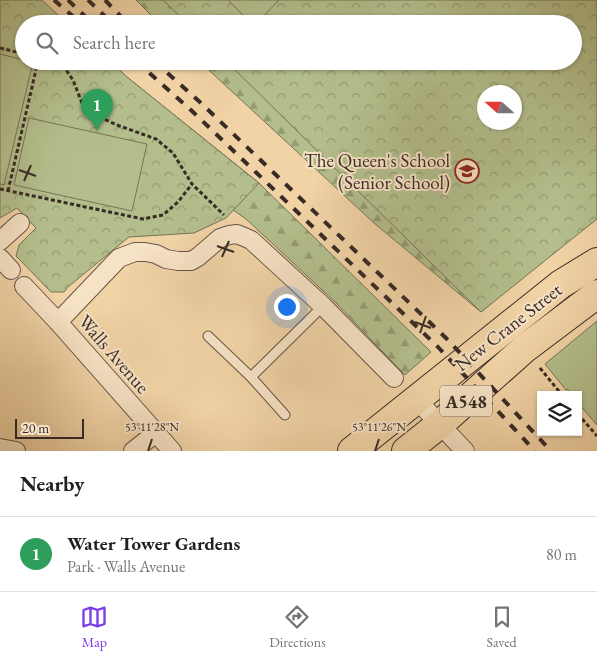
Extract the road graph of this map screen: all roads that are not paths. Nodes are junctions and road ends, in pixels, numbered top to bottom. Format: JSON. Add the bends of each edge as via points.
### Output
{"nodes":[{"id":1,"x":20,"y":223,"type":"dead end"},
{"id":2,"x":0,"y":241,"type":"edge"},
{"id":3,"x":597,"y":262,"type":"edge"},
{"id":4,"x":24,"y":286,"type":"dead end"},
{"id":5,"x":597,"y":294,"type":"edge"},
{"id":6,"x":323,"y":306,"type":"junction"},
{"id":7,"x":58,"y":322,"type":"junction"},
{"id":8,"x":208,"y":336,"type":"dead end"},
{"id":9,"x":251,"y":377,"type":"junction"},
{"id":10,"x":394,"y":378,"type":"dead end"},
{"id":11,"x":416,"y":399,"type":"junction"},
{"id":12,"x":285,"y":415,"type":"dead end"},
{"id":13,"x":440,"y":424,"type":"junction"},
{"id":14,"x":156,"y":433,"type":"junction"},
{"id":15,"x":0,"y":448,"type":"edge"},
{"id":16,"x":16,"y":451,"type":"edge"},
{"id":17,"x":133,"y":451,"type":"edge"},
{"id":18,"x":172,"y":451,"type":"edge"},
{"id":19,"x":352,"y":451,"type":"edge"},
{"id":20,"x":406,"y":451,"type":"edge"},
{"id":21,"x":464,"y":451,"type":"edge"}],
"edges":[{"from":1,"to":2,"type":"street"},
{"from":3,"to":11,"type":"main road","name":"New Crane Street","number":"A548","via":[[560,284]]},
{"from":4,"to":7,"type":"street","name":"Walls Avenue"},
{"from":5,"to":13,"type":"main road","name":"New Crane Street","number":"A548","via":[[524,349]]},
{"from":6,"to":7,"type":"street","via":[[251,240],[237,234],[220,238],[191,261],[166,259],[145,252],[119,258]]},
{"from":6,"to":9,"type":"lane"},
{"from":6,"to":10,"type":"street"},
{"from":7,"to":14,"type":"street","name":"Walls Avenue"},
{"from":8,"to":9,"type":"lane"},
{"from":9,"to":12,"type":"lane"},
{"from":11,"to":13,"type":"street"},
{"from":11,"to":19,"type":"main road","name":"New Crane Street","number":"A548"},
{"from":13,"to":20,"type":"main road","name":"New Crane Street","number":"A548"},
{"from":13,"to":21,"type":"street"},
{"from":14,"to":17,"type":"street"},
{"from":14,"to":18,"type":"street","name":"Walls Avenue"},
{"from":15,"to":16,"type":"street"}]}
